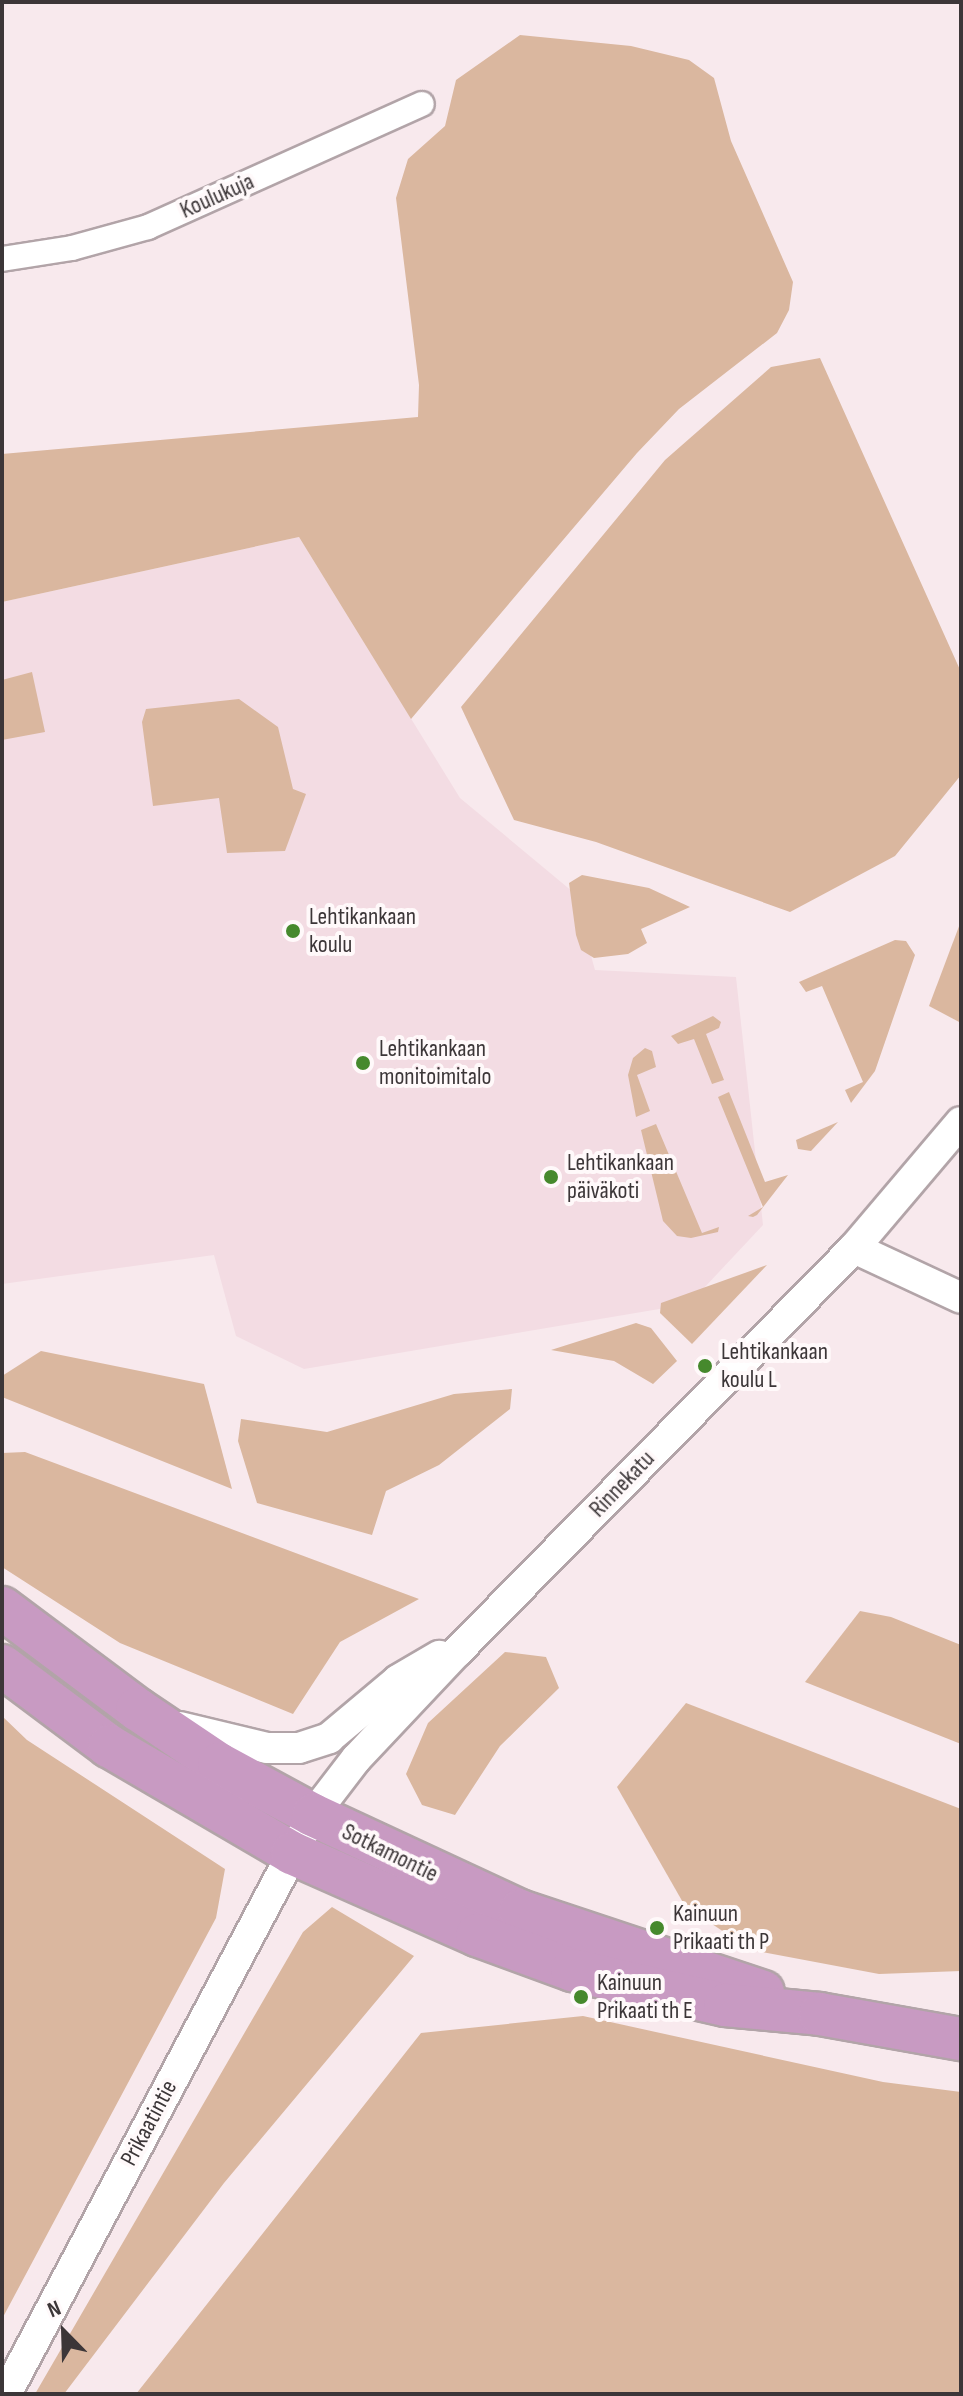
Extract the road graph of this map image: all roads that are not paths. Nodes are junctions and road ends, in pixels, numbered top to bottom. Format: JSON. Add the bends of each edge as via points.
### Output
{"nodes":[{"id":1,"x":422,"y":104,"type":"dead end"},
{"id":2,"x":2,"y":259,"type":"edge"},
{"id":3,"x":961,"y":1122,"type":"edge"},
{"id":4,"x":854,"y":1248,"type":"junction"},
{"id":5,"x":961,"y":1298,"type":"edge"},
{"id":6,"x":2,"y":1608,"type":"edge"},
{"id":7,"x":457,"y":1652,"type":"junction"},
{"id":8,"x":2,"y":1666,"type":"edge"},
{"id":9,"x":153,"y":1720,"type":"junction"},
{"id":10,"x":313,"y":1815,"type":"junction"},
{"id":11,"x":292,"y":1853,"type":"junction"},
{"id":12,"x":820,"y":2014,"type":"junction"},
{"id":13,"x":961,"y":2039,"type":"edge"},
{"id":14,"x":6,"y":2394,"type":"edge"}],
"edges":[{"from":1,"to":2,"type":"street","name":"Koulukuja","via":[[148,227],[72,248]]},
{"from":3,"to":4,"type":"street","name":"Rinnekatu"},
{"from":4,"to":5,"type":"street"},
{"from":4,"to":7,"type":"street","name":"Rinnekatu"},
{"from":6,"to":9,"type":"highway","name":"Sotkamontie"},
{"from":7,"to":9,"type":"street","via":[[435,1657],[398,1680],[329,1738],[299,1748],[255,1746]]},
{"from":7,"to":10,"type":"street","name":"Rinnekatu","via":[[356,1759]]},
{"from":8,"to":11,"type":"highway","name":"Sotkamontie","via":[[109,1746]]},
{"from":9,"to":10,"type":"highway","name":"Sotkamontie"},
{"from":10,"to":11,"type":"street","name":"Rinnekatu"},
{"from":10,"to":12,"type":"highway","name":"Sotkamontie","via":[[520,1911],[650,1951]]},
{"from":11,"to":12,"type":"highway","name":"Sotkamontie","via":[[384,1897],[572,1970],[725,2005]]},
{"from":11,"to":14,"type":"street","name":"Prikaatintie"},
{"from":12,"to":13,"type":"highway","name":"Sotkamontie"}]}
